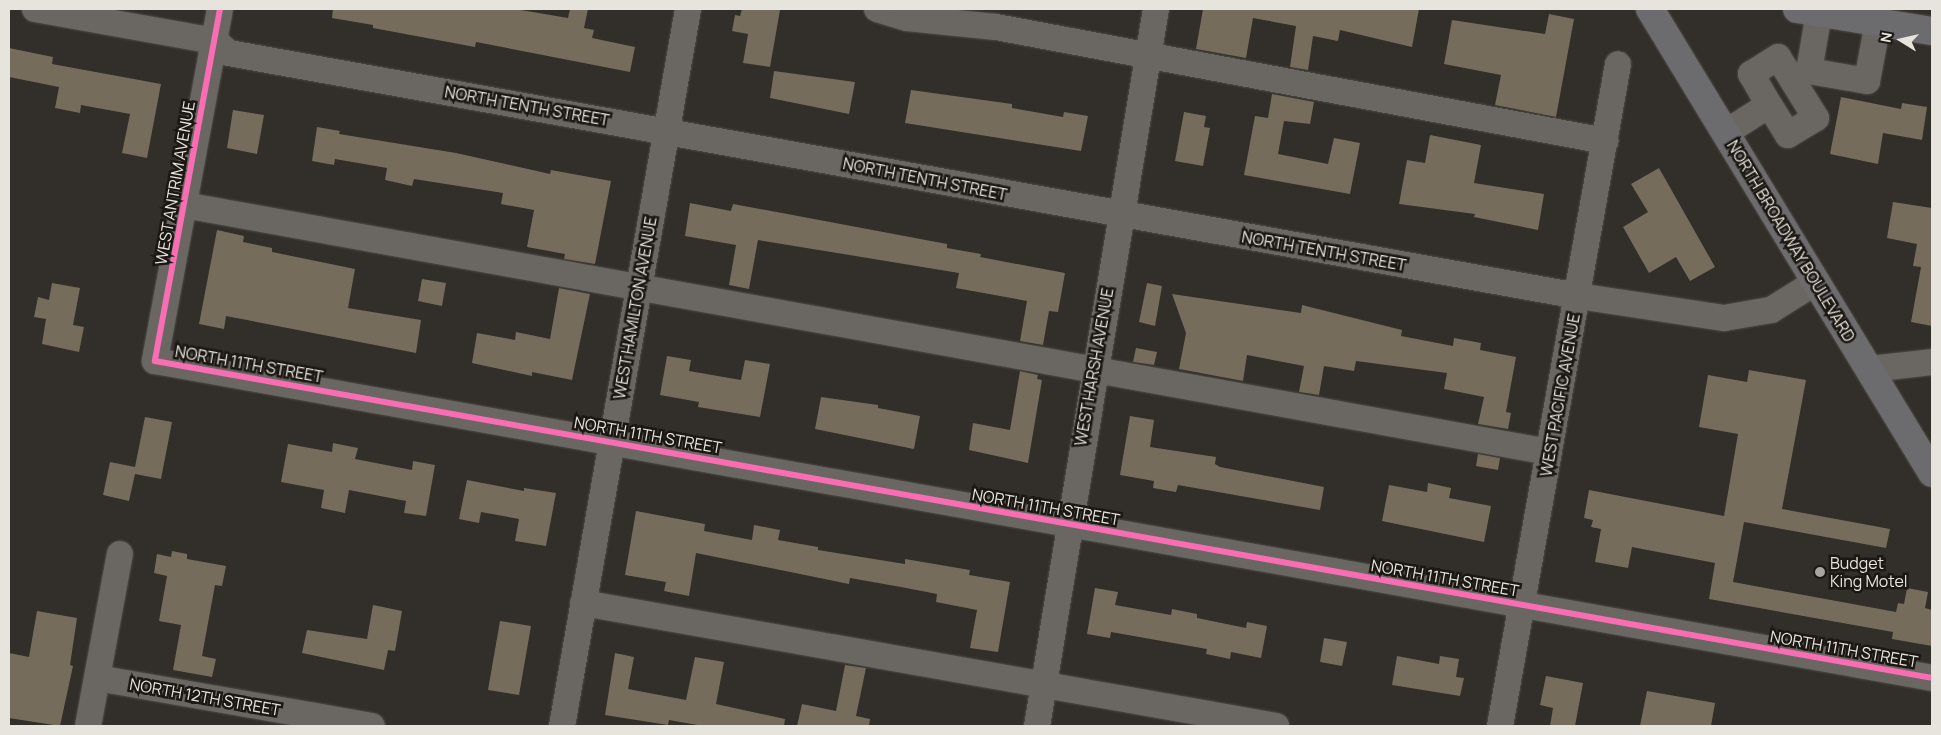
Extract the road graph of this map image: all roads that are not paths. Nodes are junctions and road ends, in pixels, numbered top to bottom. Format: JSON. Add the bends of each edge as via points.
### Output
{"nodes":[{"id":1,"x":35,"y":9,"type":"edge"},
{"id":2,"x":220,"y":9,"type":"edge"},
{"id":3,"x":688,"y":9,"type":"edge"},
{"id":4,"x":877,"y":9,"type":"edge"},
{"id":5,"x":1156,"y":9,"type":"edge"},
{"id":6,"x":1650,"y":9,"type":"edge"},
{"id":7,"x":1808,"y":11,"type":"edge"},
{"id":8,"x":1878,"y":22,"type":"junction"},
{"id":9,"x":1932,"y":31,"type":"edge"},
{"id":10,"x":215,"y":41,"type":"junction"},
{"id":11,"x":1148,"y":55,"type":"junction"},
{"id":12,"x":1618,"y":64,"type":"dead end"},
{"id":13,"x":1786,"y":94,"type":"junction"},
{"id":14,"x":666,"y":130,"type":"junction"},
{"id":15,"x":1725,"y":133,"type":"junction"},
{"id":16,"x":1605,"y":141,"type":"junction"},
{"id":17,"x":184,"y":205,"type":"junction"},
{"id":18,"x":1120,"y":215,"type":"junction"},
{"id":19,"x":1814,"y":283,"type":"junction"},
{"id":20,"x":639,"y":288,"type":"junction"},
{"id":21,"x":1578,"y":296,"type":"junction"},
{"id":22,"x":156,"y":361,"type":"joint"},
{"id":23,"x":1932,"y":362,"type":"edge"},
{"id":24,"x":1870,"y":369,"type":"junction"},
{"id":25,"x":1094,"y":371,"type":"junction"},
{"id":26,"x":612,"y":443,"type":"junction"},
{"id":27,"x":1549,"y":452,"type":"junction"},
{"id":28,"x":1932,"y":473,"type":"edge"},
{"id":29,"x":1068,"y":525,"type":"junction"},
{"id":30,"x":120,"y":554,"type":"dead end"},
{"id":31,"x":584,"y":603,"type":"junction"},
{"id":32,"x":1522,"y":606,"type":"junction"},
{"id":33,"x":97,"y":678,"type":"junction"},
{"id":34,"x":1932,"y":678,"type":"edge"},
{"id":35,"x":1043,"y":684,"type":"junction"},
{"id":36,"x":88,"y":726,"type":"edge"},
{"id":37,"x":372,"y":726,"type":"edge"},
{"id":38,"x":562,"y":726,"type":"edge"},
{"id":39,"x":1036,"y":726,"type":"edge"},
{"id":40,"x":1276,"y":726,"type":"edge"},
{"id":41,"x":1500,"y":726,"type":"edge"}],
"edges":[{"from":1,"to":10,"type":"street","name":"NORTH TENTH STREET"},
{"from":2,"to":10,"type":"street","name":"WEST ANTRIM AVENUE"},
{"from":3,"to":14,"type":"street","name":"WEST HAMILTON AVENUE"},
{"from":4,"to":11,"type":"street","via":[[907,18],[996,27]]},
{"from":5,"to":11,"type":"street","name":"WEST HARSH AVENUE"},
{"from":6,"to":15,"type":"main road","name":"NORTH BROADWAY BOULEVARD"},
{"from":7,"to":8,"type":"main road"},
{"from":7,"to":13,"type":"street"},
{"from":8,"to":9,"type":"main road"},
{"from":8,"to":13,"type":"street","via":[[1867,81]]},
{"from":10,"to":14,"type":"street","name":"NORTH TENTH STREET","via":[[229,53]]},
{"from":10,"to":17,"type":"street","name":"WEST ANTRIM AVENUE"},
{"from":11,"to":16,"type":"street"},
{"from":11,"to":18,"type":"street","name":"WEST HARSH AVENUE"},
{"from":12,"to":16,"type":"street","name":"WEST PACIFIC AVENUE"},
{"from":13,"to":15,"type":"street"},
{"from":14,"to":18,"type":"street","name":"NORTH TENTH STREET"},
{"from":14,"to":20,"type":"street","name":"WEST HAMILTON AVENUE"},
{"from":15,"to":19,"type":"main road","name":"NORTH BROADWAY BOULEVARD"},
{"from":16,"to":21,"type":"street","name":"WEST PACIFIC AVENUE"},
{"from":17,"to":20,"type":"street"},
{"from":17,"to":22,"type":"street","name":"WEST ANTRIM AVENUE"},
{"from":18,"to":21,"type":"street","name":"NORTH TENTH STREET"},
{"from":18,"to":25,"type":"street","name":"WEST HARSH AVENUE"},
{"from":19,"to":21,"type":"street","name":"NORTH TENTH STREET","via":[[1770,310],[1724,318]]},
{"from":19,"to":24,"type":"main road","name":"NORTH BROADWAY BOULEVARD"},
{"from":20,"to":25,"type":"street"},
{"from":20,"to":26,"type":"street","name":"WEST HAMILTON AVENUE"},
{"from":21,"to":27,"type":"street","name":"WEST PACIFIC AVENUE"},
{"from":22,"to":26,"type":"street","name":"NORTH 11TH STREET"},
{"from":23,"to":24,"type":"street"},
{"from":24,"to":28,"type":"main road","name":"NORTH BROADWAY BOULEVARD"},
{"from":25,"to":27,"type":"street"},
{"from":25,"to":29,"type":"street","name":"WEST HARSH AVENUE"},
{"from":26,"to":29,"type":"street","name":"NORTH 11TH STREET"},
{"from":26,"to":31,"type":"street","name":"WEST HAMILTON AVENUE"},
{"from":27,"to":32,"type":"street","name":"WEST PACIFIC AVENUE"},
{"from":29,"to":32,"type":"street","name":"NORTH 11TH STREET"},
{"from":29,"to":35,"type":"street","name":"WEST HARSH AVENUE"},
{"from":30,"to":33,"type":"street"},
{"from":31,"to":35,"type":"street"},
{"from":31,"to":38,"type":"street","name":"WEST HAMILTON AVENUE"},
{"from":32,"to":34,"type":"street","name":"NORTH 11TH STREET"},
{"from":32,"to":41,"type":"street","name":"WEST PACIFIC AVENUE"},
{"from":33,"to":36,"type":"street"},
{"from":33,"to":37,"type":"street","name":"NORTH 12TH STREET"},
{"from":35,"to":39,"type":"street","name":"WEST HARSH AVENUE"},
{"from":35,"to":40,"type":"street"}]}
